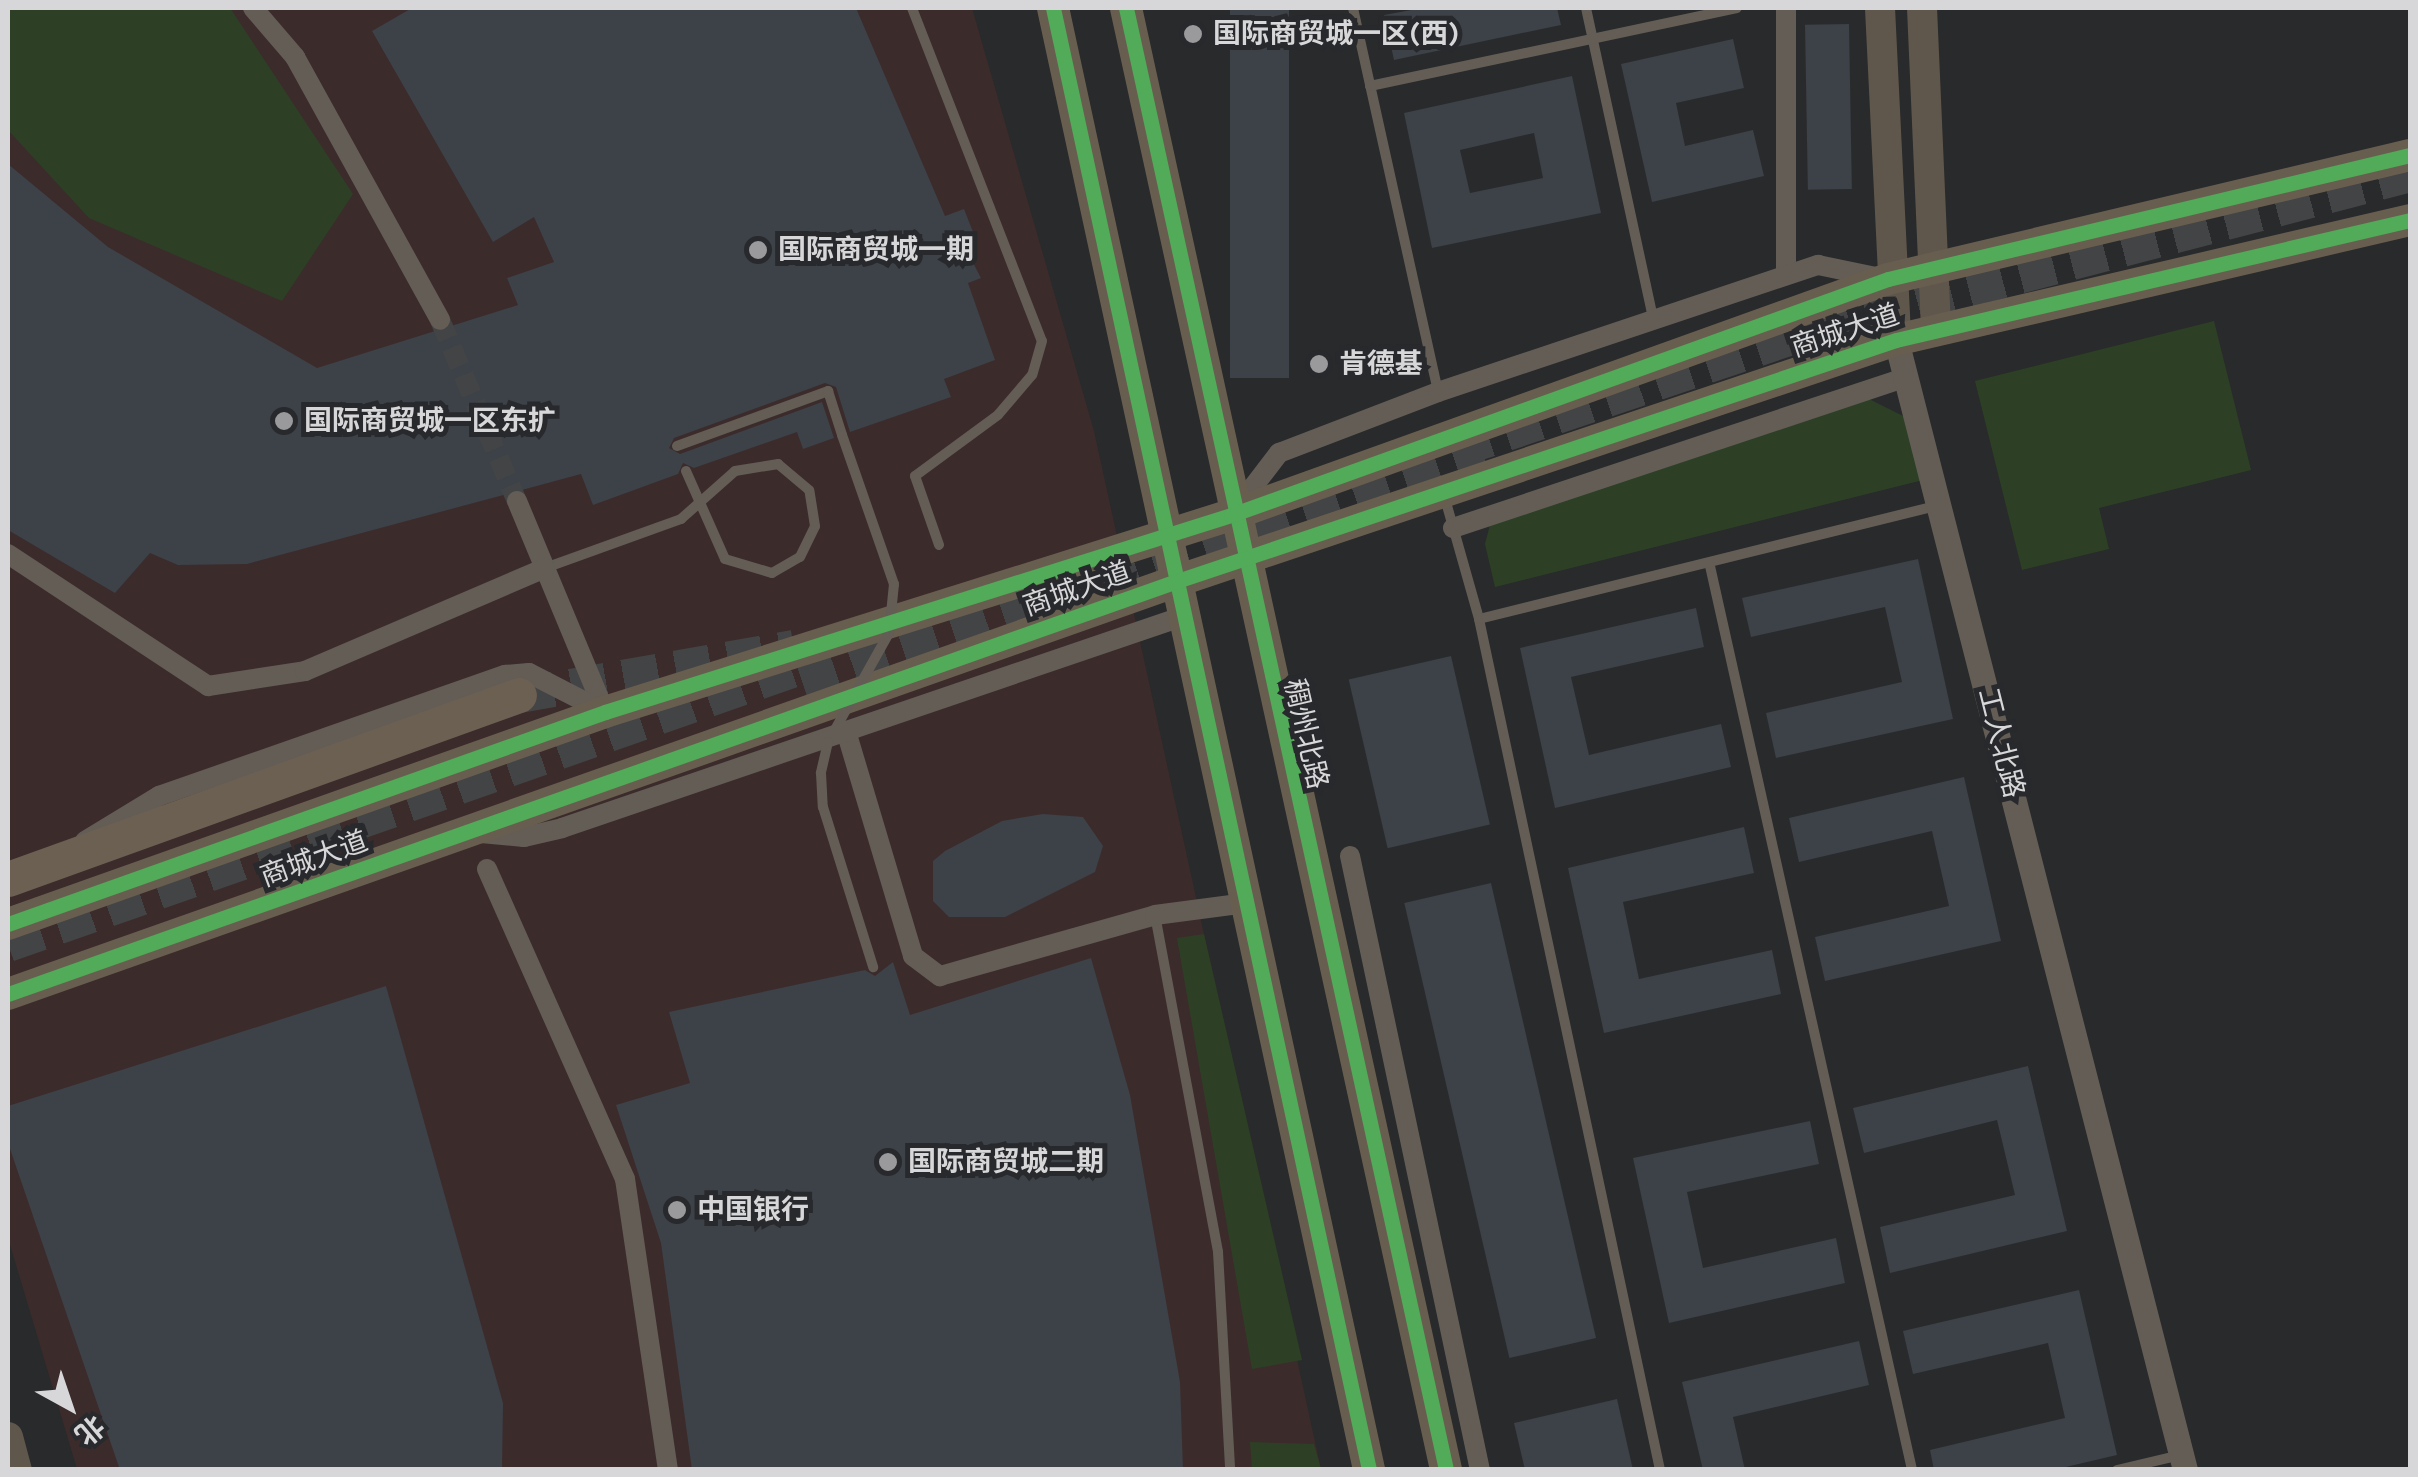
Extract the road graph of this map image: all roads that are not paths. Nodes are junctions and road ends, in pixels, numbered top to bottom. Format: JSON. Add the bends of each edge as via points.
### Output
{"nodes":[{"id":1,"x":253,"y":8,"type":"edge"},
{"id":2,"x":912,"y":8,"type":"edge"},
{"id":3,"x":1053,"y":8,"type":"edge"},
{"id":4,"x":1126,"y":8,"type":"edge"},
{"id":5,"x":1353,"y":8,"type":"edge"},
{"id":6,"x":1586,"y":8,"type":"edge"},
{"id":7,"x":1737,"y":8,"type":"edge"},
{"id":8,"x":1786,"y":8,"type":"edge"},
{"id":9,"x":1880,"y":8,"type":"edge"},
{"id":10,"x":1922,"y":8,"type":"edge"},
{"id":11,"x":1592,"y":38,"type":"junction"},
{"id":12,"x":1370,"y":86,"type":"junction"},
{"id":13,"x":2410,"y":156,"type":"edge"},
{"id":14,"x":2410,"y":220,"type":"edge"},
{"id":15,"x":1930,"y":268,"type":"junction"},
{"id":16,"x":1786,"y":275,"type":"junction"},
{"id":17,"x":1888,"y":279,"type":"junction"},
{"id":18,"x":440,"y":320,"type":"tunnel mouth"},
{"id":19,"x":1654,"y":323,"type":"junction"},
{"id":20,"x":1936,"y":328,"type":"junction"},
{"id":21,"x":1896,"y":340,"type":"junction"},
{"id":22,"x":1906,"y":377,"type":"junction"},
{"id":23,"x":1438,"y":392,"type":"junction"},
{"id":24,"x":677,"y":446,"type":"dead end"},
{"id":25,"x":686,"y":471,"type":"dead end"},
{"id":26,"x":1444,"y":495,"type":"junction"},
{"id":27,"x":517,"y":501,"type":"tunnel mouth"},
{"id":28,"x":1941,"y":505,"type":"junction"},
{"id":29,"x":1231,"y":515,"type":"junction"},
{"id":30,"x":1453,"y":528,"type":"junction"},
{"id":31,"x":1163,"y":533,"type":"junction"},
{"id":32,"x":939,"y":546,"type":"dead end"},
{"id":33,"x":8,"y":554,"type":"edge"},
{"id":34,"x":1242,"y":562,"type":"junction"},
{"id":35,"x":1710,"y":566,"type":"junction"},
{"id":36,"x":545,"y":568,"type":"junction"},
{"id":37,"x":1174,"y":582,"type":"junction"},
{"id":38,"x":1182,"y":616,"type":"junction"},
{"id":39,"x":1479,"y":619,"type":"junction"},
{"id":40,"x":519,"y":695,"type":"tunnel mouth"},
{"id":41,"x":605,"y":712,"type":"junction"},
{"id":42,"x":846,"y":731,"type":"junction"},
{"id":43,"x":464,"y":832,"type":"junction"},
{"id":44,"x":1350,"y":856,"type":"dead end"},
{"id":45,"x":58,"y":862,"type":"junction"},
{"id":46,"x":487,"y":869,"type":"dead end"},
{"id":47,"x":8,"y":879,"type":"edge"},
{"id":48,"x":1246,"y":902,"type":"junction"},
{"id":49,"x":1155,"y":915,"type":"junction"},
{"id":50,"x":8,"y":924,"type":"edge"},
{"id":51,"x":873,"y":967,"type":"dead end"},
{"id":52,"x":8,"y":994,"type":"edge"},
{"id":53,"x":8,"y":1438,"type":"edge"},
{"id":54,"x":2184,"y":1462,"type":"edge"},
{"id":55,"x":17,"y":1470,"type":"edge"},
{"id":56,"x":668,"y":1470,"type":"edge"},
{"id":57,"x":1230,"y":1470,"type":"edge"},
{"id":58,"x":1369,"y":1470,"type":"edge"},
{"id":59,"x":1446,"y":1470,"type":"edge"},
{"id":60,"x":1480,"y":1470,"type":"edge"},
{"id":61,"x":1660,"y":1470,"type":"edge"},
{"id":62,"x":1912,"y":1470,"type":"edge"},
{"id":63,"x":2116,"y":1470,"type":"edge"}],
"edges":[{"from":1,"to":18,"type":"street","via":[[295,57]]},
{"from":2,"to":32,"type":"lane","via":[[1042,341],[1032,375],[998,415],[915,476]]},
{"from":3,"to":31,"type":"main road"},
{"from":4,"to":29,"type":"main road","name":"稠州北路"},
{"from":5,"to":12,"type":"lane"},
{"from":6,"to":11,"type":"lane"},
{"from":7,"to":11,"type":"lane"},
{"from":8,"to":16,"type":"street"},
{"from":9,"to":17,"type":"main road","name":"工人北路"},
{"from":10,"to":15,"type":"main road"},
{"from":11,"to":12,"type":"lane"},
{"from":11,"to":19,"type":"lane"},
{"from":12,"to":23,"type":"lane"},
{"from":13,"to":15,"type":"main road","name":"商城大道"},
{"from":14,"to":20,"type":"main road","name":"商城大道"},
{"from":15,"to":17,"type":"main road","name":"商城大道"},
{"from":15,"to":20,"type":"main road"},
{"from":16,"to":17,"type":"street","via":[[1818,265]]},
{"from":16,"to":19,"type":"street"},
{"from":17,"to":21,"type":"main road","name":"工人北路"},
{"from":17,"to":29,"type":"main road","name":"商城大道"},
{"from":19,"to":23,"type":"street"},
{"from":20,"to":21,"type":"main road","name":"商城大道"},
{"from":21,"to":22,"type":"street","name":"工人北路"},
{"from":21,"to":26,"type":"main road","name":"商城大道"},
{"from":22,"to":28,"type":"street","name":"工人北路"},
{"from":22,"to":30,"type":"street"},
{"from":23,"to":29,"type":"street","via":[[1279,452]]},
{"from":24,"to":51,"type":"lane","bridge":true,"via":[[828,391],[894,584],[889,633],[828,742],[822,773],[822,807]]},
{"from":25,"to":36,"type":"lane","bridge":true,"via":[[724,559],[772,573],[800,557],[815,526],[809,490],[778,464],[735,470],[681,518]]},
{"from":26,"to":30,"type":"lane"},
{"from":26,"to":34,"type":"main road","name":"商城大道"},
{"from":27,"to":36,"type":"street"},
{"from":28,"to":35,"type":"lane"},
{"from":28,"to":54,"type":"street","name":"工人北路"},
{"from":29,"to":31,"type":"main road","name":"商城大道"},
{"from":29,"to":34,"type":"main road","name":"稠州北路"},
{"from":30,"to":39,"type":"lane"},
{"from":31,"to":37,"type":"main road"},
{"from":31,"to":41,"type":"main road","name":"商城大道"},
{"from":33,"to":36,"type":"street","via":[[208,686],[305,671]]},
{"from":34,"to":37,"type":"main road","name":"商城大道"},
{"from":34,"to":59,"type":"main road","name":"稠州北路"},
{"from":35,"to":39,"type":"lane"},
{"from":35,"to":62,"type":"lane"},
{"from":36,"to":41,"type":"street"},
{"from":37,"to":38,"type":"main road"},
{"from":37,"to":43,"type":"main road","name":"商城大道"},
{"from":38,"to":42,"type":"street"},
{"from":38,"to":48,"type":"main road"},
{"from":39,"to":61,"type":"lane"},
{"from":40,"to":45,"type":"highway"},
{"from":41,"to":45,"type":"street","via":[[529,673],[505,676],[159,796]]},
{"from":41,"to":50,"type":"main road","name":"商城大道"},
{"from":42,"to":43,"type":"street","via":[[562,828],[524,838]]},
{"from":42,"to":49,"type":"street","via":[[914,956],[940,976]]},
{"from":43,"to":52,"type":"main road","name":"商城大道"},
{"from":44,"to":60,"type":"street"},
{"from":45,"to":47,"type":"highway"},
{"from":46,"to":56,"type":"street","via":[[625,1179]]},
{"from":48,"to":49,"type":"street"},
{"from":48,"to":58,"type":"main road"},
{"from":49,"to":57,"type":"lane","via":[[1218,1252]]},
{"from":53,"to":55,"type":"main road"},
{"from":54,"to":63,"type":"lane"}]}
